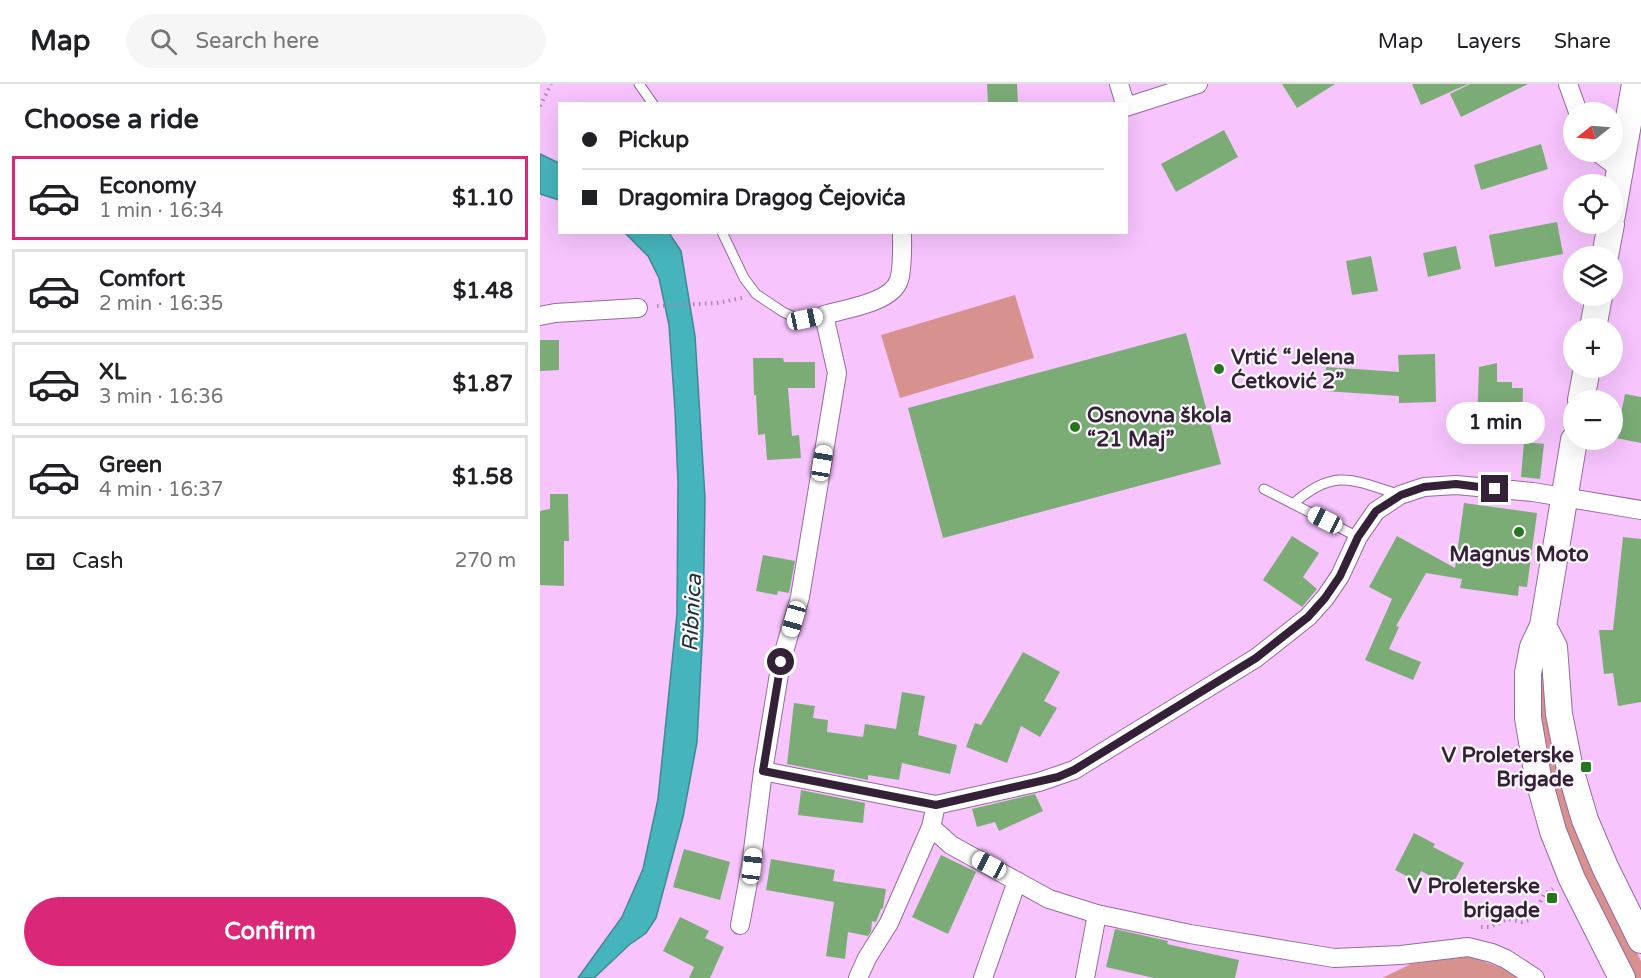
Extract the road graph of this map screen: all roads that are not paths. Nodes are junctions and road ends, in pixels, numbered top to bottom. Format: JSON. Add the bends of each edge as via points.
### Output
{"nodes":[{"id":1,"x":639,"y":84,"type":"edge"},
{"id":2,"x":1119,"y":84,"type":"edge"},
{"id":3,"x":1198,"y":84,"type":"edge"},
{"id":4,"x":1568,"y":84,"type":"edge"},
{"id":5,"x":1635,"y":84,"type":"edge"},
{"id":6,"x":652,"y":102,"type":"edge"},
{"id":7,"x":1125,"y":102,"type":"edge"},
{"id":8,"x":1574,"y":102,"type":"edge"},
{"id":9,"x":1128,"y":104,"type":"edge"},
{"id":10,"x":1611,"y":162,"type":"edge"},
{"id":11,"x":1620,"y":169,"type":"junction"},
{"id":12,"x":1619,"y":174,"type":"edge"},
{"id":13,"x":723,"y":234,"type":"edge"},
{"id":14,"x":902,"y":234,"type":"edge"},
{"id":15,"x":638,"y":308,"type":"road end"},
{"id":16,"x":824,"y":315,"type":"junction"},
{"id":17,"x":540,"y":316,"type":"edge"},
{"id":18,"x":1572,"y":450,"type":"edge"},
{"id":19,"x":1264,"y":489,"type":"dead end"},
{"id":20,"x":1401,"y":495,"type":"junction"},
{"id":21,"x":1565,"y":498,"type":"junction"},
{"id":22,"x":1293,"y":504,"type":"junction"},
{"id":23,"x":1641,"y":510,"type":"edge"},
{"id":24,"x":1358,"y":537,"type":"junction"},
{"id":25,"x":1543,"y":626,"type":"junction"},
{"id":26,"x":763,"y":771,"type":"junction"},
{"id":27,"x":936,"y":805,"type":"junction"},
{"id":28,"x":931,"y":827,"type":"junction"},
{"id":29,"x":1017,"y":881,"type":"junction"},
{"id":30,"x":1097,"y":914,"type":"junction"},
{"id":31,"x":740,"y":925,"type":"dead end"},
{"id":32,"x":1641,"y":940,"type":"edge"},
{"id":33,"x":858,"y":978,"type":"edge"},
{"id":34,"x":983,"y":978,"type":"edge"},
{"id":35,"x":1085,"y":978,"type":"edge"},
{"id":36,"x":1535,"y":978,"type":"edge"},
{"id":37,"x":1622,"y":978,"type":"edge"}],
"edges":[{"from":1,"to":6,"type":"lane"},
{"from":2,"to":7,"type":"street"},
{"from":3,"to":9,"type":"street"},
{"from":4,"to":8,"type":"street"},
{"from":5,"to":11,"type":"main road"},
{"from":10,"to":11,"type":"street"},
{"from":11,"to":12,"type":"main road"},
{"from":13,"to":16,"type":"lane","via":[[756,294],[794,317]]},
{"from":14,"to":16,"type":"street","via":[[900,280],[892,292]]},
{"from":15,"to":17,"type":"street"},
{"from":16,"to":26,"type":"street","via":[[837,373],[800,597],[781,662]]},
{"from":18,"to":21,"type":"main road"},
{"from":19,"to":22,"type":"lane"},
{"from":20,"to":21,"type":"street","via":[[1424,487],[1456,484]]},
{"from":20,"to":22,"type":"lane","via":[[1350,479],[1318,484]]},
{"from":20,"to":24,"type":"street","via":[[1376,511]]},
{"from":21,"to":23,"type":"street"},
{"from":21,"to":25,"type":"main road"},
{"from":22,"to":24,"type":"lane"},
{"from":24,"to":27,"type":"street","via":[[1325,598],[1308,617],[1256,658],[1074,770],[1039,782]]},
{"from":25,"to":32,"type":"main road","via":[[1554,647],[1559,714],[1585,820]]},
{"from":25,"to":37,"type":"main road","via":[[1533,647],[1528,673],[1528,718],[1538,777],[1572,879]]},
{"from":26,"to":27,"type":"street"},
{"from":26,"to":31,"type":"street","via":[[752,866]]},
{"from":27,"to":28,"type":"street"},
{"from":28,"to":29,"type":"street","via":[[951,845]]},
{"from":28,"to":33,"type":"street","via":[[889,922]]},
{"from":29,"to":30,"type":"street","via":[[1049,898]]},
{"from":29,"to":34,"type":"street"},
{"from":30,"to":35,"type":"street"},
{"from":30,"to":36,"type":"street","via":[[1334,958],[1468,947],[1506,959]]}]}
